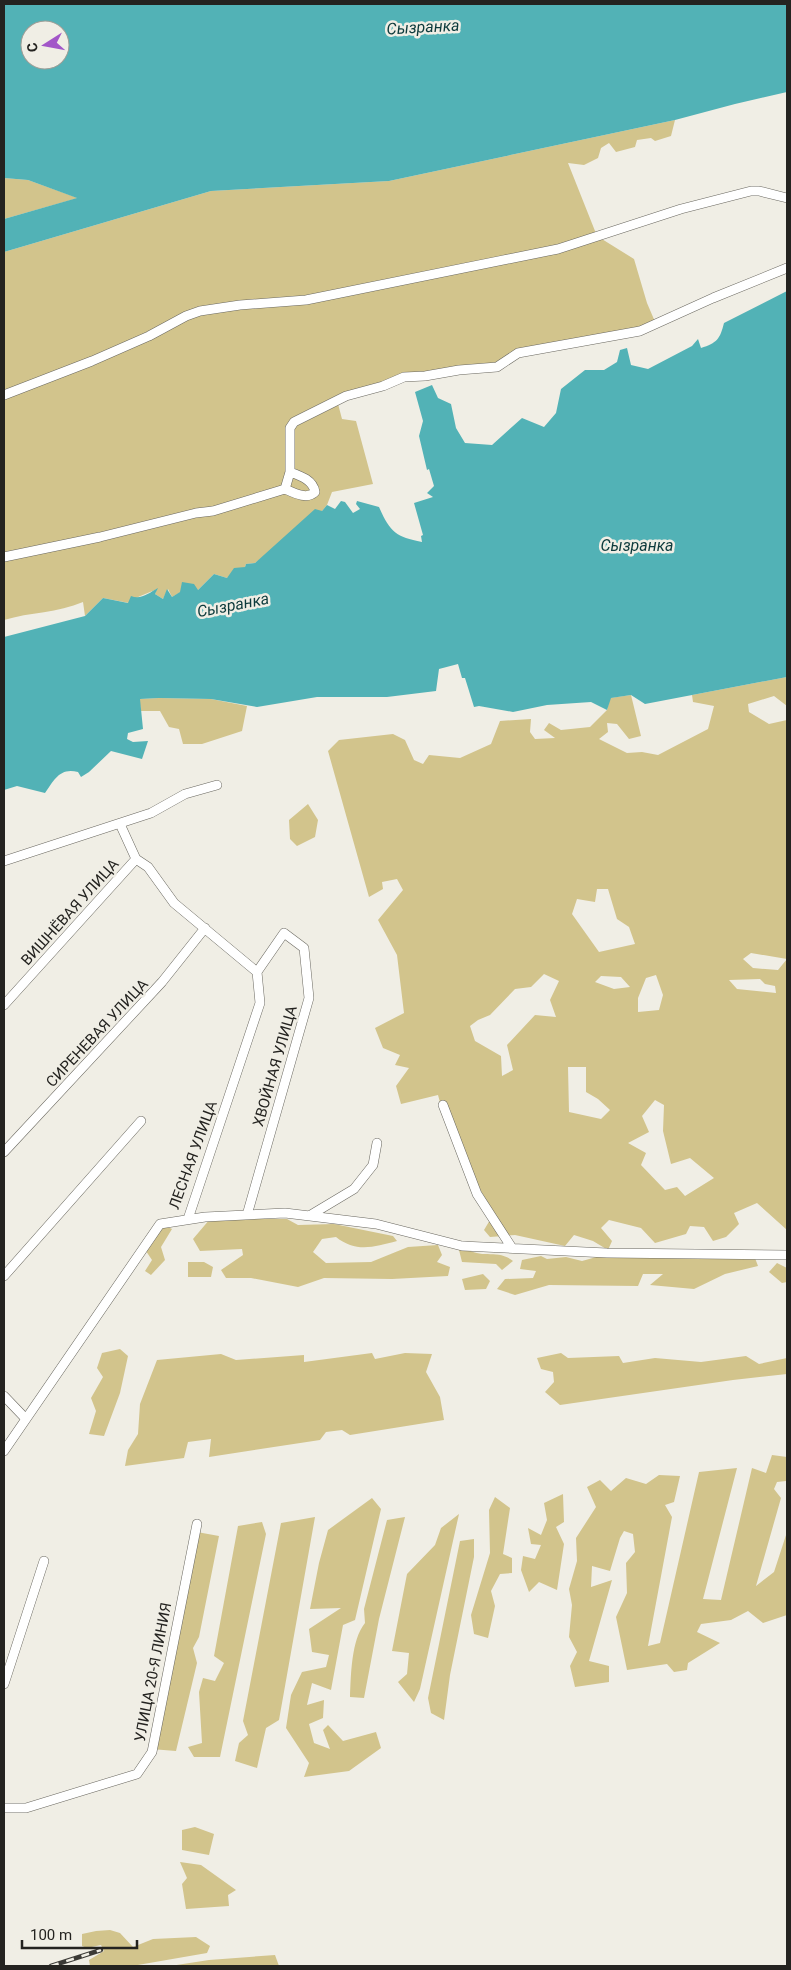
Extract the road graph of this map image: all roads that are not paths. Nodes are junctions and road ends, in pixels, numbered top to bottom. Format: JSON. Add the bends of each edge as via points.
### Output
{"nodes":[{"id":1,"x":787,"y":198,"type":"edge"},
{"id":2,"x":787,"y":268,"type":"edge"},
{"id":3,"x":4,"y":395,"type":"edge"},
{"id":4,"x":290,"y":472,"type":"junction"},
{"id":5,"x":285,"y":489,"type":"junction"},
{"id":6,"x":4,"y":557,"type":"edge"},
{"id":7,"x":218,"y":785,"type":"dead end"},
{"id":8,"x":120,"y":824,"type":"junction"},
{"id":9,"x":136,"y":859,"type":"junction"},
{"id":10,"x":4,"y":862,"type":"edge"},
{"id":11,"x":205,"y":928,"type":"junction"},
{"id":12,"x":258,"y":972,"type":"junction"},
{"id":13,"x":4,"y":1005,"type":"edge"},
{"id":14,"x":443,"y":1105,"type":"dead end"},
{"id":15,"x":141,"y":1121,"type":"dead end"},
{"id":16,"x":377,"y":1143,"type":"dead end"},
{"id":17,"x":4,"y":1152,"type":"edge"},
{"id":18,"x":247,"y":1215,"type":"junction"},
{"id":19,"x":309,"y":1216,"type":"junction"},
{"id":20,"x":188,"y":1219,"type":"junction"},
{"id":21,"x":512,"y":1248,"type":"junction"},
{"id":22,"x":787,"y":1255,"type":"edge"},
{"id":23,"x":4,"y":1276,"type":"edge"},
{"id":24,"x":4,"y":1396,"type":"edge"},
{"id":25,"x":26,"y":1419,"type":"junction"},
{"id":26,"x":4,"y":1452,"type":"edge"},
{"id":27,"x":197,"y":1524,"type":"dead end"},
{"id":28,"x":44,"y":1561,"type":"dead end"},
{"id":29,"x":4,"y":1684,"type":"edge"},
{"id":30,"x":4,"y":1808,"type":"edge"}],
"edges":[{"from":1,"to":3,"type":"street","via":[[750,191],[681,209],[558,249],[306,300],[200,311],[92,361]]},
{"from":2,"to":4,"type":"street","via":[[640,332],[518,353],[497,367],[404,377],[346,396],[294,422],[290,428]]},
{"from":4,"to":5,"type":"street"},
{"from":4,"to":5,"type":"street","via":[[309,481],[316,492],[305,496]]},
{"from":5,"to":6,"type":"street","via":[[213,511]]},
{"from":7,"to":8,"type":"street","via":[[185,794],[151,814]]},
{"from":8,"to":9,"type":"street"},
{"from":8,"to":10,"type":"street"},
{"from":9,"to":11,"type":"street","via":[[148,867],[174,903]]},
{"from":9,"to":13,"type":"street","name":"ВИШНЁВАЯ УЛИЦА"},
{"from":11,"to":12,"type":"street"},
{"from":11,"to":17,"type":"street","name":"СИРЕНЕВАЯ УЛИЦА","via":[[162,982]]},
{"from":12,"to":18,"type":"street","name":"ХВОЙНАЯ УЛИЦА","via":[[284,933],[304,948],[309,998]]},
{"from":12,"to":20,"type":"street","name":"ЛЕСНАЯ УЛИЦА","via":[[260,1003]]},
{"from":14,"to":21,"type":"street","via":[[476,1194]]},
{"from":15,"to":23,"type":"street"},
{"from":16,"to":19,"type":"street","via":[[373,1165],[354,1189]]},
{"from":18,"to":19,"type":"street","via":[[285,1213]]},
{"from":18,"to":20,"type":"street"},
{"from":19,"to":21,"type":"street","via":[[376,1224],[462,1246]]},
{"from":20,"to":25,"type":"street","name":"ЛЕСНАЯ УЛИЦА","via":[[160,1224]]},
{"from":21,"to":22,"type":"street"},
{"from":24,"to":25,"type":"street"},
{"from":25,"to":26,"type":"street","name":"ЛЕСНАЯ УЛИЦА"},
{"from":27,"to":30,"type":"street","name":"УЛИЦА 20-Я ЛИНИЯ","via":[[152,1752],[137,1774],[26,1808]]},
{"from":28,"to":29,"type":"street"}]}
